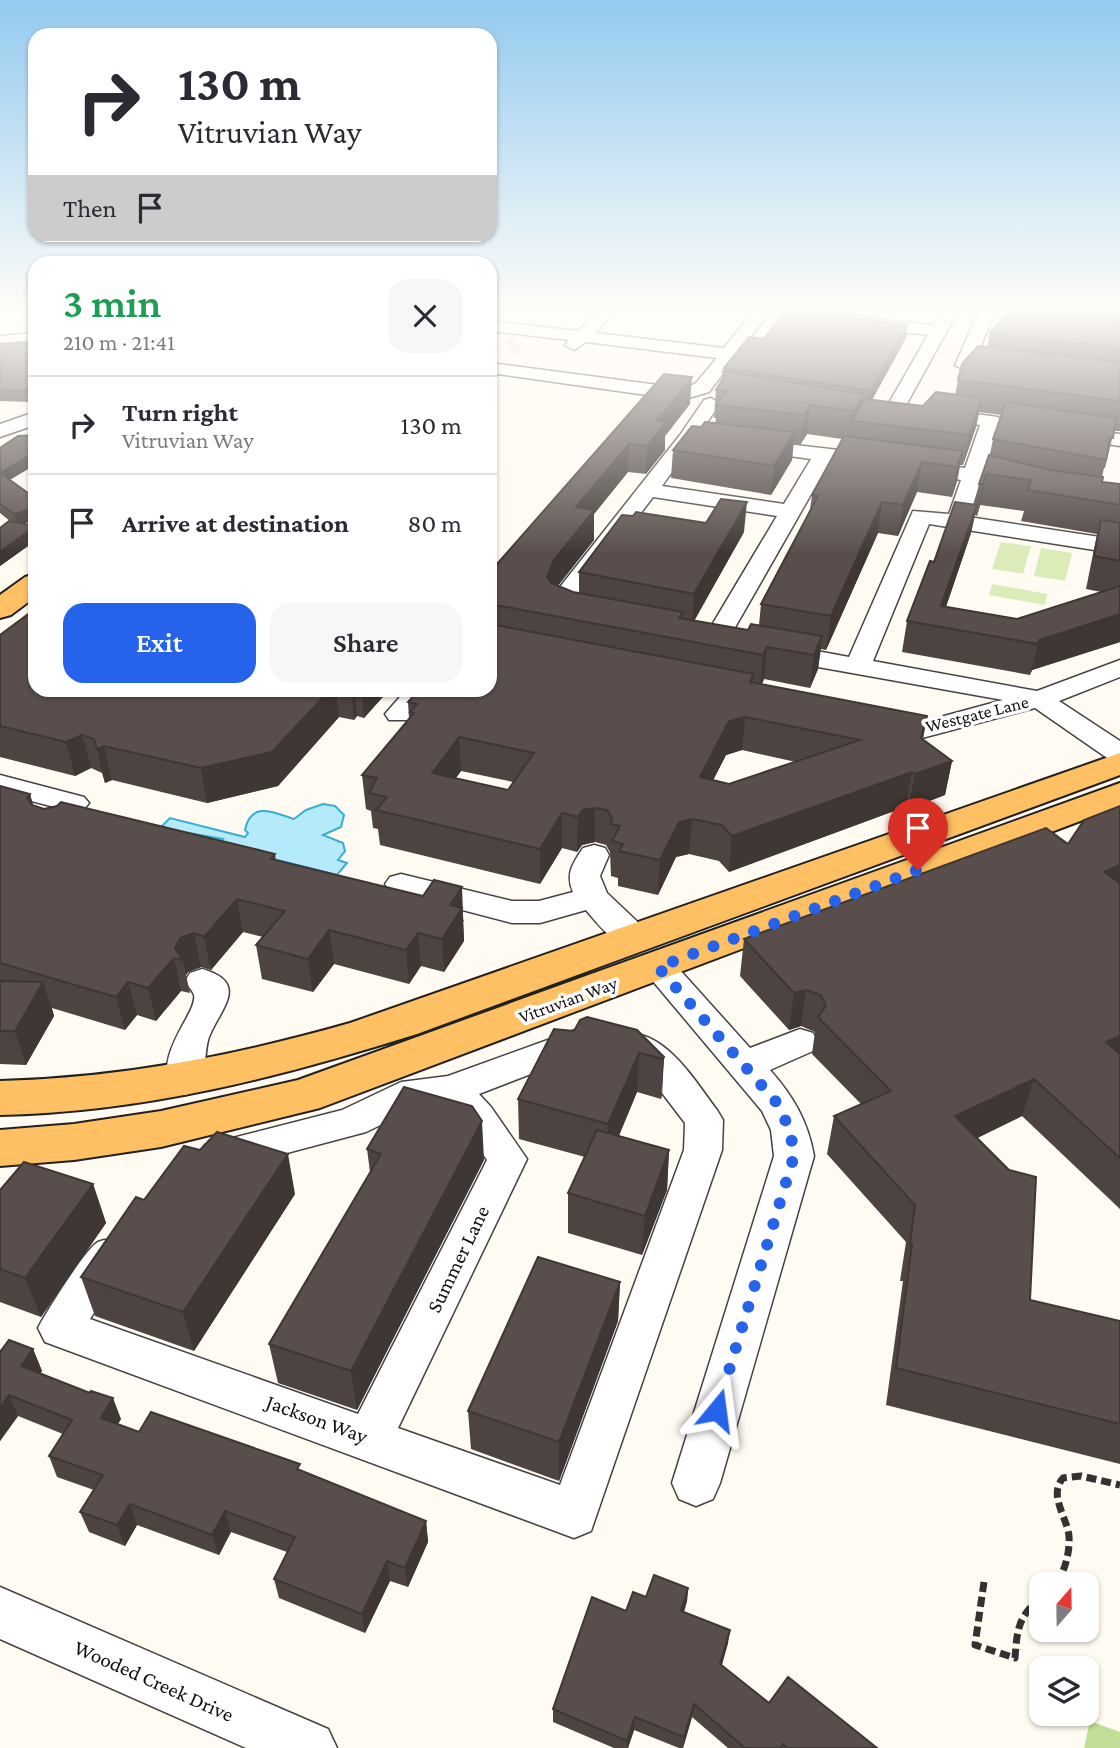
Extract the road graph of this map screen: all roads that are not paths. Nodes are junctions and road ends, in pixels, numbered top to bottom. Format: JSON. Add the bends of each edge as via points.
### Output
{"nodes":[{"id":1,"x":657,"y":391,"type":"edge"},
{"id":2,"x":715,"y":391,"type":"edge"},
{"id":3,"x":905,"y":391,"type":"edge"},
{"id":4,"x":947,"y":394,"type":"edge"},
{"id":5,"x":713,"y":395,"type":"junction"},
{"id":6,"x":844,"y":411,"type":"edge"},
{"id":7,"x":28,"y":421,"type":"edge"},
{"id":8,"x":0,"y":431,"type":"edge"},
{"id":9,"x":1057,"y":432,"type":"edge"},
{"id":10,"x":1120,"y":440,"type":"edge"},
{"id":11,"x":731,"y":443,"type":"edge"},
{"id":12,"x":823,"y":456,"type":"junction"},
{"id":13,"x":972,"y":475,"type":"junction"},
{"id":14,"x":647,"y":490,"type":"junction"},
{"id":15,"x":1043,"y":492,"type":"edge"},
{"id":16,"x":790,"y":512,"type":"junction"},
{"id":17,"x":957,"y":521,"type":"junction"},
{"id":18,"x":1120,"y":547,"type":"edge"},
{"id":19,"x":28,"y":588,"type":"edge"},
{"id":20,"x":0,"y":609,"type":"edge"},
{"id":21,"x":28,"y":617,"type":"edge"},
{"id":22,"x":612,"y":621,"type":"edge"},
{"id":23,"x":690,"y":635,"type":"edge"},
{"id":24,"x":0,"y":638,"type":"edge"},
{"id":25,"x":716,"y":640,"type":"junction"},
{"id":26,"x":858,"y":666,"type":"junction"},
{"id":27,"x":1119,"y":669,"type":"edge"},
{"id":28,"x":414,"y":697,"type":"edge"},
{"id":29,"x":1039,"y":699,"type":"junction"},
{"id":30,"x":399,"y":714,"type":"dead end"},
{"id":31,"x":855,"y":717,"type":"edge"},
{"id":32,"x":1120,"y":754,"type":"edge"},
{"id":33,"x":1120,"y":763,"type":"edge"},
{"id":34,"x":0,"y":784,"type":"edge"},
{"id":35,"x":1120,"y":794,"type":"edge"},
{"id":36,"x":54,"y":830,"type":"edge"},
{"id":37,"x":594,"y":855,"type":"dead end"},
{"id":38,"x":401,"y":884,"type":"dead end"},
{"id":39,"x":592,"y":897,"type":"junction"},
{"id":40,"x":646,"y":952,"type":"junction"},
{"id":41,"x":202,"y":981,"type":"dead end"},
{"id":42,"x":800,"y":1042,"type":"dead end"},
{"id":43,"x":746,"y":1065,"type":"junction"},
{"id":44,"x":421,"y":1081,"type":"junction"},
{"id":45,"x":0,"y":1098,"type":"edge"},
{"id":46,"x":184,"y":1103,"type":"junction"},
{"id":47,"x":0,"y":1148,"type":"edge"},
{"id":48,"x":130,"y":1224,"type":"edge"},
{"id":49,"x":370,"y":1438,"type":"junction"},
{"id":50,"x":696,"y":1483,"type":"dead end"},
{"id":51,"x":0,"y":1613,"type":"edge"},
{"id":52,"x":309,"y":1748,"type":"edge"}],
"edges":[{"from":1,"to":5,"type":"street"},
{"from":2,"to":5,"type":"street"},
{"from":3,"to":6,"type":"street","via":[[892,414],[878,417]]},
{"from":4,"to":13,"type":"street","via":[[938,414],[999,423]]},
{"from":5,"to":14,"type":"street","via":[[698,440]]},
{"from":7,"to":8,"type":"street"},
{"from":9,"to":10,"type":"street"},
{"from":11,"to":12,"type":"street"},
{"from":12,"to":13,"type":"street"},
{"from":12,"to":16,"type":"street"},
{"from":13,"to":15,"type":"street","via":[[1018,482]]},
{"from":13,"to":17,"type":"street"},
{"from":14,"to":16,"type":"street"},
{"from":14,"to":22,"type":"street","via":[[564,597],[561,607],[573,614]]},
{"from":16,"to":25,"type":"street"},
{"from":17,"to":18,"type":"street"},
{"from":17,"to":26,"type":"street","via":[[921,516]]},
{"from":19,"to":20,"type":"main road"},
{"from":21,"to":24,"type":"main road"},
{"from":23,"to":25,"type":"street"},
{"from":25,"to":26,"type":"street"},
{"from":26,"to":29,"type":"street"},
{"from":27,"to":29,"type":"street"},
{"from":28,"to":30,"type":"street"},
{"from":29,"to":31,"type":"street","name":"Westgate Lane","via":[[922,730]]},
{"from":29,"to":32,"type":"street","name":"Westgate Lane"},
{"from":33,"to":40,"type":"main road","name":"Vitruvian Way"},
{"from":34,"to":36,"type":"street","via":[[82,791]]},
{"from":35,"to":40,"type":"main road","name":"Vitruvian Way"},
{"from":37,"to":39,"type":"street","via":[[584,875]]},
{"from":38,"to":39,"type":"street","via":[[512,912],[540,912]]},
{"from":39,"to":40,"type":"street"},
{"from":40,"to":43,"type":"street"},
{"from":40,"to":44,"type":"main road","name":"Vitruvian Way"},
{"from":40,"to":46,"type":"main road","name":"Vitruvian Way","via":[[317,1050]]},
{"from":41,"to":46,"type":"street","via":[[211,988],[211,1004],[191,1038]]},
{"from":42,"to":43,"type":"street"},
{"from":43,"to":50,"type":"street","via":[[777,1103],[790,1130],[794,1156]]},
{"from":44,"to":46,"type":"main road","name":"Vitruvian Way","via":[[304,1096]]},
{"from":44,"to":49,"type":"street","name":"Summer Lane","via":[[478,1117],[507,1159]]},
{"from":44,"to":49,"type":"street","name":"Jackson Way","via":[[604,1038],[656,1059],[704,1120],[703,1150],[573,1514]]},
{"from":45,"to":46,"type":"main road","name":"Vitruvian Way","via":[[107,1091]]},
{"from":46,"to":47,"type":"main road","name":"Vitruvian Way","via":[[74,1142]]},
{"from":48,"to":49,"type":"street","name":"Jackson Way","via":[[60,1328]]},
{"from":51,"to":52,"type":"street","name":"Wooded Creek Drive"}]}
